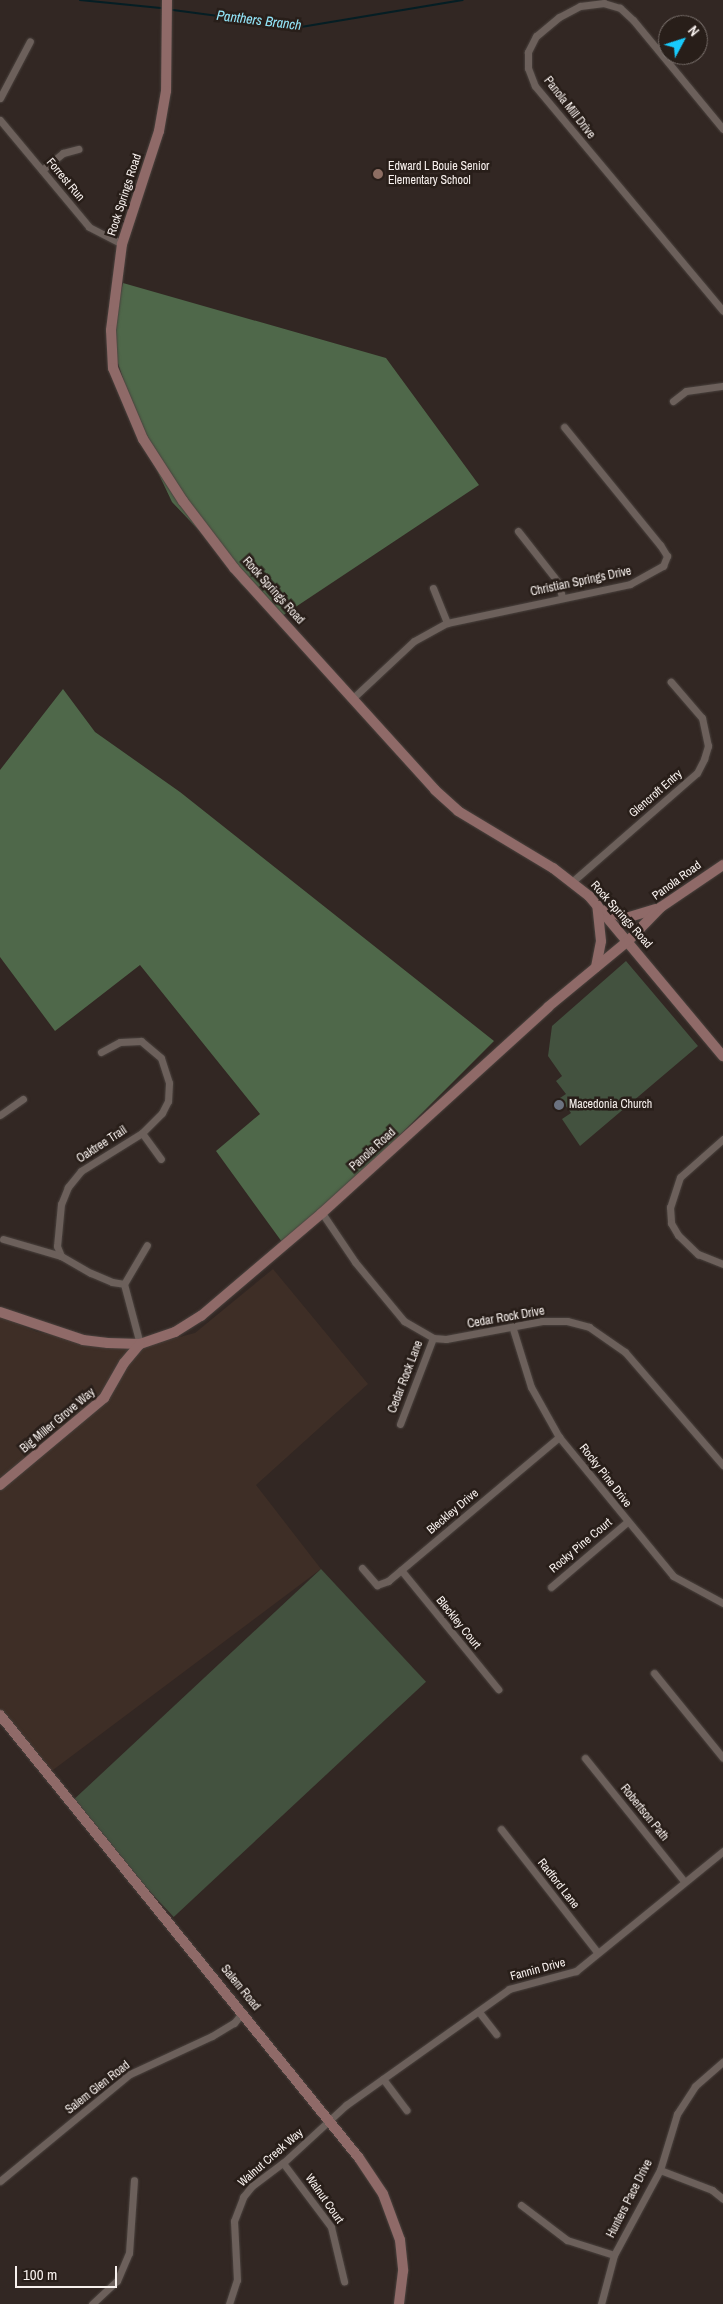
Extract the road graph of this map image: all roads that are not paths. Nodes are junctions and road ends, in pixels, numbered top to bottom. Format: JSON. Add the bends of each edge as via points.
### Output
{"nodes":[{"id":1,"x":167,"y":0,"type":"edge"},
{"id":2,"x":30,"y":41,"type":"dead end"},
{"id":3,"x":0,"y":98,"type":"edge"},
{"id":4,"x":0,"y":120,"type":"edge"},
{"id":5,"x":723,"y":129,"type":"edge"},
{"id":6,"x":78,"y":149,"type":"dead end"},
{"id":7,"x":42,"y":170,"type":"junction"},
{"id":8,"x":122,"y":244,"type":"junction"},
{"id":9,"x":723,"y":311,"type":"edge"},
{"id":10,"x":723,"y":386,"type":"edge"},
{"id":11,"x":673,"y":401,"type":"dead end"},
{"id":12,"x":564,"y":427,"type":"dead end"},
{"id":13,"x":518,"y":532,"type":"dead end"},
{"id":14,"x":433,"y":588,"type":"dead end"},
{"id":15,"x":562,"y":597,"type":"junction"},
{"id":16,"x":447,"y":623,"type":"junction"},
{"id":17,"x":671,"y":682,"type":"dead end"},
{"id":18,"x":353,"y":698,"type":"junction"},
{"id":19,"x":723,"y":865,"type":"edge"},
{"id":20,"x":573,"y":881,"type":"junction"},
{"id":21,"x":597,"y":904,"type":"junction"},
{"id":22,"x":661,"y":907,"type":"junction"},
{"id":23,"x":629,"y":940,"type":"junction"},
{"id":24,"x":596,"y":967,"type":"junction"},
{"id":25,"x":101,"y":1052,"type":"dead end"},
{"id":26,"x":723,"y":1056,"type":"edge"},
{"id":27,"x":22,"y":1099,"type":"dead end"},
{"id":28,"x":0,"y":1115,"type":"edge"},
{"id":29,"x":142,"y":1132,"type":"junction"},
{"id":30,"x":723,"y":1139,"type":"edge"},
{"id":31,"x":161,"y":1158,"type":"dead end"},
{"id":32,"x":322,"y":1213,"type":"junction"},
{"id":33,"x":3,"y":1239,"type":"dead end"},
{"id":34,"x":147,"y":1246,"type":"dead end"},
{"id":35,"x":61,"y":1256,"type":"junction"},
{"id":36,"x":723,"y":1264,"type":"edge"},
{"id":37,"x":124,"y":1284,"type":"junction"},
{"id":38,"x":0,"y":1312,"type":"edge"},
{"id":39,"x":513,"y":1329,"type":"junction"},
{"id":40,"x":433,"y":1338,"type":"junction"},
{"id":41,"x":120,"y":1344,"type":"junction"},
{"id":42,"x":140,"y":1344,"type":"junction"},
{"id":43,"x":124,"y":1362,"type":"junction"},
{"id":44,"x":400,"y":1424,"type":"dead end"},
{"id":45,"x":559,"y":1437,"type":"junction"},
{"id":46,"x":723,"y":1464,"type":"edge"},
{"id":47,"x":0,"y":1485,"type":"edge"},
{"id":48,"x":627,"y":1522,"type":"junction"},
{"id":49,"x":362,"y":1568,"type":"dead end"},
{"id":50,"x":401,"y":1570,"type":"junction"},
{"id":51,"x":551,"y":1587,"type":"dead end"},
{"id":52,"x":723,"y":1603,"type":"edge"},
{"id":53,"x":654,"y":1673,"type":"dead end"},
{"id":54,"x":498,"y":1689,"type":"dead end"},
{"id":55,"x":0,"y":1715,"type":"edge"},
{"id":56,"x":585,"y":1758,"type":"dead end"},
{"id":57,"x":723,"y":1758,"type":"edge"},
{"id":58,"x":501,"y":1829,"type":"dead end"},
{"id":59,"x":723,"y":1851,"type":"edge"},
{"id":60,"x":684,"y":1882,"type":"junction"},
{"id":61,"x":598,"y":1953,"type":"junction"},
{"id":62,"x":243,"y":2012,"type":"junction"},
{"id":63,"x":479,"y":2012,"type":"junction"},
{"id":64,"x":496,"y":2034,"type":"dead end"},
{"id":65,"x":723,"y":2062,"type":"edge"},
{"id":66,"x":382,"y":2079,"type":"junction"},
{"id":67,"x":406,"y":2110,"type":"dead end"},
{"id":68,"x":328,"y":2121,"type":"junction"},
{"id":69,"x":284,"y":2163,"type":"junction"},
{"id":70,"x":660,"y":2170,"type":"junction"},
{"id":71,"x":134,"y":2180,"type":"dead end"},
{"id":72,"x":0,"y":2182,"type":"edge"},
{"id":73,"x":723,"y":2199,"type":"edge"},
{"id":74,"x":521,"y":2205,"type":"dead end"},
{"id":75,"x":614,"y":2256,"type":"junction"},
{"id":76,"x":344,"y":2281,"type":"dead end"},
{"id":77,"x":92,"y":2304,"type":"edge"},
{"id":78,"x":229,"y":2304,"type":"edge"},
{"id":79,"x":399,"y":2304,"type":"edge"},
{"id":80,"x":601,"y":2304,"type":"edge"}],
"edges":[{"from":1,"to":8,"type":"street","name":"Rock Springs Road","via":[[166,92],[159,130]]},
{"from":2,"to":3,"type":"street"},
{"from":4,"to":7,"type":"street","name":"Forrest Run"},
{"from":5,"to":9,"type":"street","name":"Panola Mill Drive","via":[[620,8],[604,3],[580,6],[559,17],[536,36],[528,52],[528,68],[535,86]]},
{"from":6,"to":7,"type":"street","via":[[63,153]]},
{"from":7,"to":8,"type":"street","name":"Forrest Run","via":[[89,227]]},
{"from":8,"to":18,"type":"street","name":"Rock Springs Road","via":[[111,355],[120,392],[143,439],[205,532]]},
{"from":10,"to":11,"type":"street","via":[[686,392]]},
{"from":12,"to":15,"type":"street","name":"Christian Springs Drive","via":[[667,556],[663,566],[630,584]]},
{"from":13,"to":15,"type":"street","via":[[558,582]]},
{"from":14,"to":16,"type":"street"},
{"from":15,"to":16,"type":"street","name":"Christian Springs Drive"},
{"from":16,"to":18,"type":"street","name":"Christian Springs Drive","via":[[414,641]]},
{"from":17,"to":20,"type":"street","name":"Glencroft Entry","via":[[702,718],[708,746],[704,760],[697,773]]},
{"from":18,"to":20,"type":"street","name":"Rock Springs Road","via":[[447,802]]},
{"from":19,"to":22,"type":"street","name":"Panola Road"},
{"from":20,"to":21,"type":"street","name":"Rock Springs Road"},
{"from":21,"to":22,"type":"street","via":[[614,915],[626,918]]},
{"from":21,"to":23,"type":"street","name":"Rock Springs Road"},
{"from":21,"to":24,"type":"street","via":[[601,941]]},
{"from":22,"to":23,"type":"street","name":"Panola Road"},
{"from":23,"to":24,"type":"street","name":"Panola Road"},
{"from":23,"to":26,"type":"street","name":"Rock Springs Road"},
{"from":24,"to":32,"type":"street","name":"Panola Road"},
{"from":25,"to":29,"type":"street","name":"Oaktree Trail","via":[[120,1042],[140,1041],[161,1058],[169,1083],[168,1101],[162,1113]]},
{"from":27,"to":28,"type":"street"},
{"from":29,"to":31,"type":"street"},
{"from":29,"to":35,"type":"street","name":"Oaktree Trail","via":[[81,1171],[68,1187],[57,1223],[57,1246]]},
{"from":30,"to":36,"type":"street","via":[[680,1177],[670,1207],[671,1223],[678,1235],[698,1254]]},
{"from":32,"to":40,"type":"street","via":[[355,1262],[404,1321]]},
{"from":32,"to":42,"type":"street","name":"Panola Road","via":[[201,1316],[175,1332]]},
{"from":33,"to":35,"type":"street"},
{"from":34,"to":37,"type":"street"},
{"from":35,"to":37,"type":"street","via":[[98,1276]]},
{"from":37,"to":42,"type":"street"},
{"from":38,"to":41,"type":"street","name":"Panola Road","via":[[83,1340]]},
{"from":39,"to":40,"type":"street","name":"Cedar Rock Drive"},
{"from":39,"to":45,"type":"street","name":"Rocky Pine Drive","via":[[531,1388]]},
{"from":39,"to":46,"type":"street","name":"Cedar Rock Drive","via":[[542,1321],[567,1321],[589,1328],[625,1352]]},
{"from":40,"to":44,"type":"street","name":"Cedar Rock Lane"},
{"from":41,"to":42,"type":"street","name":"Panola Road"},
{"from":41,"to":43,"type":"street"},
{"from":42,"to":43,"type":"street","name":"Big Miller Grove Way"},
{"from":43,"to":47,"type":"street","name":"Big Miller Grove Way","via":[[104,1398]]},
{"from":45,"to":48,"type":"street","name":"Rocky Pine Drive"},
{"from":45,"to":50,"type":"street","name":"Bleckley Drive"},
{"from":48,"to":51,"type":"street","name":"Rocky Pine Court"},
{"from":48,"to":52,"type":"street","name":"Rocky Pine Drive","via":[[673,1576]]},
{"from":49,"to":50,"type":"street","name":"Bleckley Drive","via":[[377,1585],[388,1582]]},
{"from":50,"to":54,"type":"street","name":"Bleckley Court"},
{"from":53,"to":57,"type":"street"},
{"from":55,"to":62,"type":"street","name":"Salem Road"},
{"from":56,"to":60,"type":"street","name":"Robertson Path"},
{"from":58,"to":61,"type":"street","name":"Radford Lane"},
{"from":59,"to":60,"type":"street","name":"Fannin Drive"},
{"from":60,"to":61,"type":"street","name":"Fannin Drive"},
{"from":61,"to":63,"type":"street","name":"Fannin Drive","via":[[566,1975],[509,1989]]},
{"from":62,"to":68,"type":"street","name":"Salem Road"},
{"from":62,"to":72,"type":"street","name":"Salem Glen Road","via":[[234,2023],[212,2036],[130,2074]]},
{"from":63,"to":64,"type":"street"},
{"from":63,"to":66,"type":"street","name":"Fannin Drive"},
{"from":65,"to":70,"type":"street","name":"Hunters Pace Drive","via":[[695,2086],[677,2114]]},
{"from":66,"to":67,"type":"street"},
{"from":66,"to":68,"type":"street","name":"Fannin Drive"},
{"from":68,"to":69,"type":"street","name":"Walnut Creek Way"},
{"from":68,"to":79,"type":"street","name":"Salem Road","via":[[383,2194],[394,2221],[403,2271]]},
{"from":69,"to":76,"type":"street","name":"Walnut Court","via":[[331,2227]]},
{"from":69,"to":78,"type":"street","name":"Walnut Creek Way","via":[[252,2186],[237,2210],[233,2234],[237,2280]]},
{"from":70,"to":73,"type":"street","via":[[712,2190]]},
{"from":70,"to":75,"type":"street","name":"Hunters Pace Drive"},
{"from":71,"to":77,"type":"street","via":[[129,2253],[117,2281]]},
{"from":74,"to":75,"type":"street","via":[[567,2240]]},
{"from":75,"to":80,"type":"street","name":"Hunters Pace Drive"}]}
